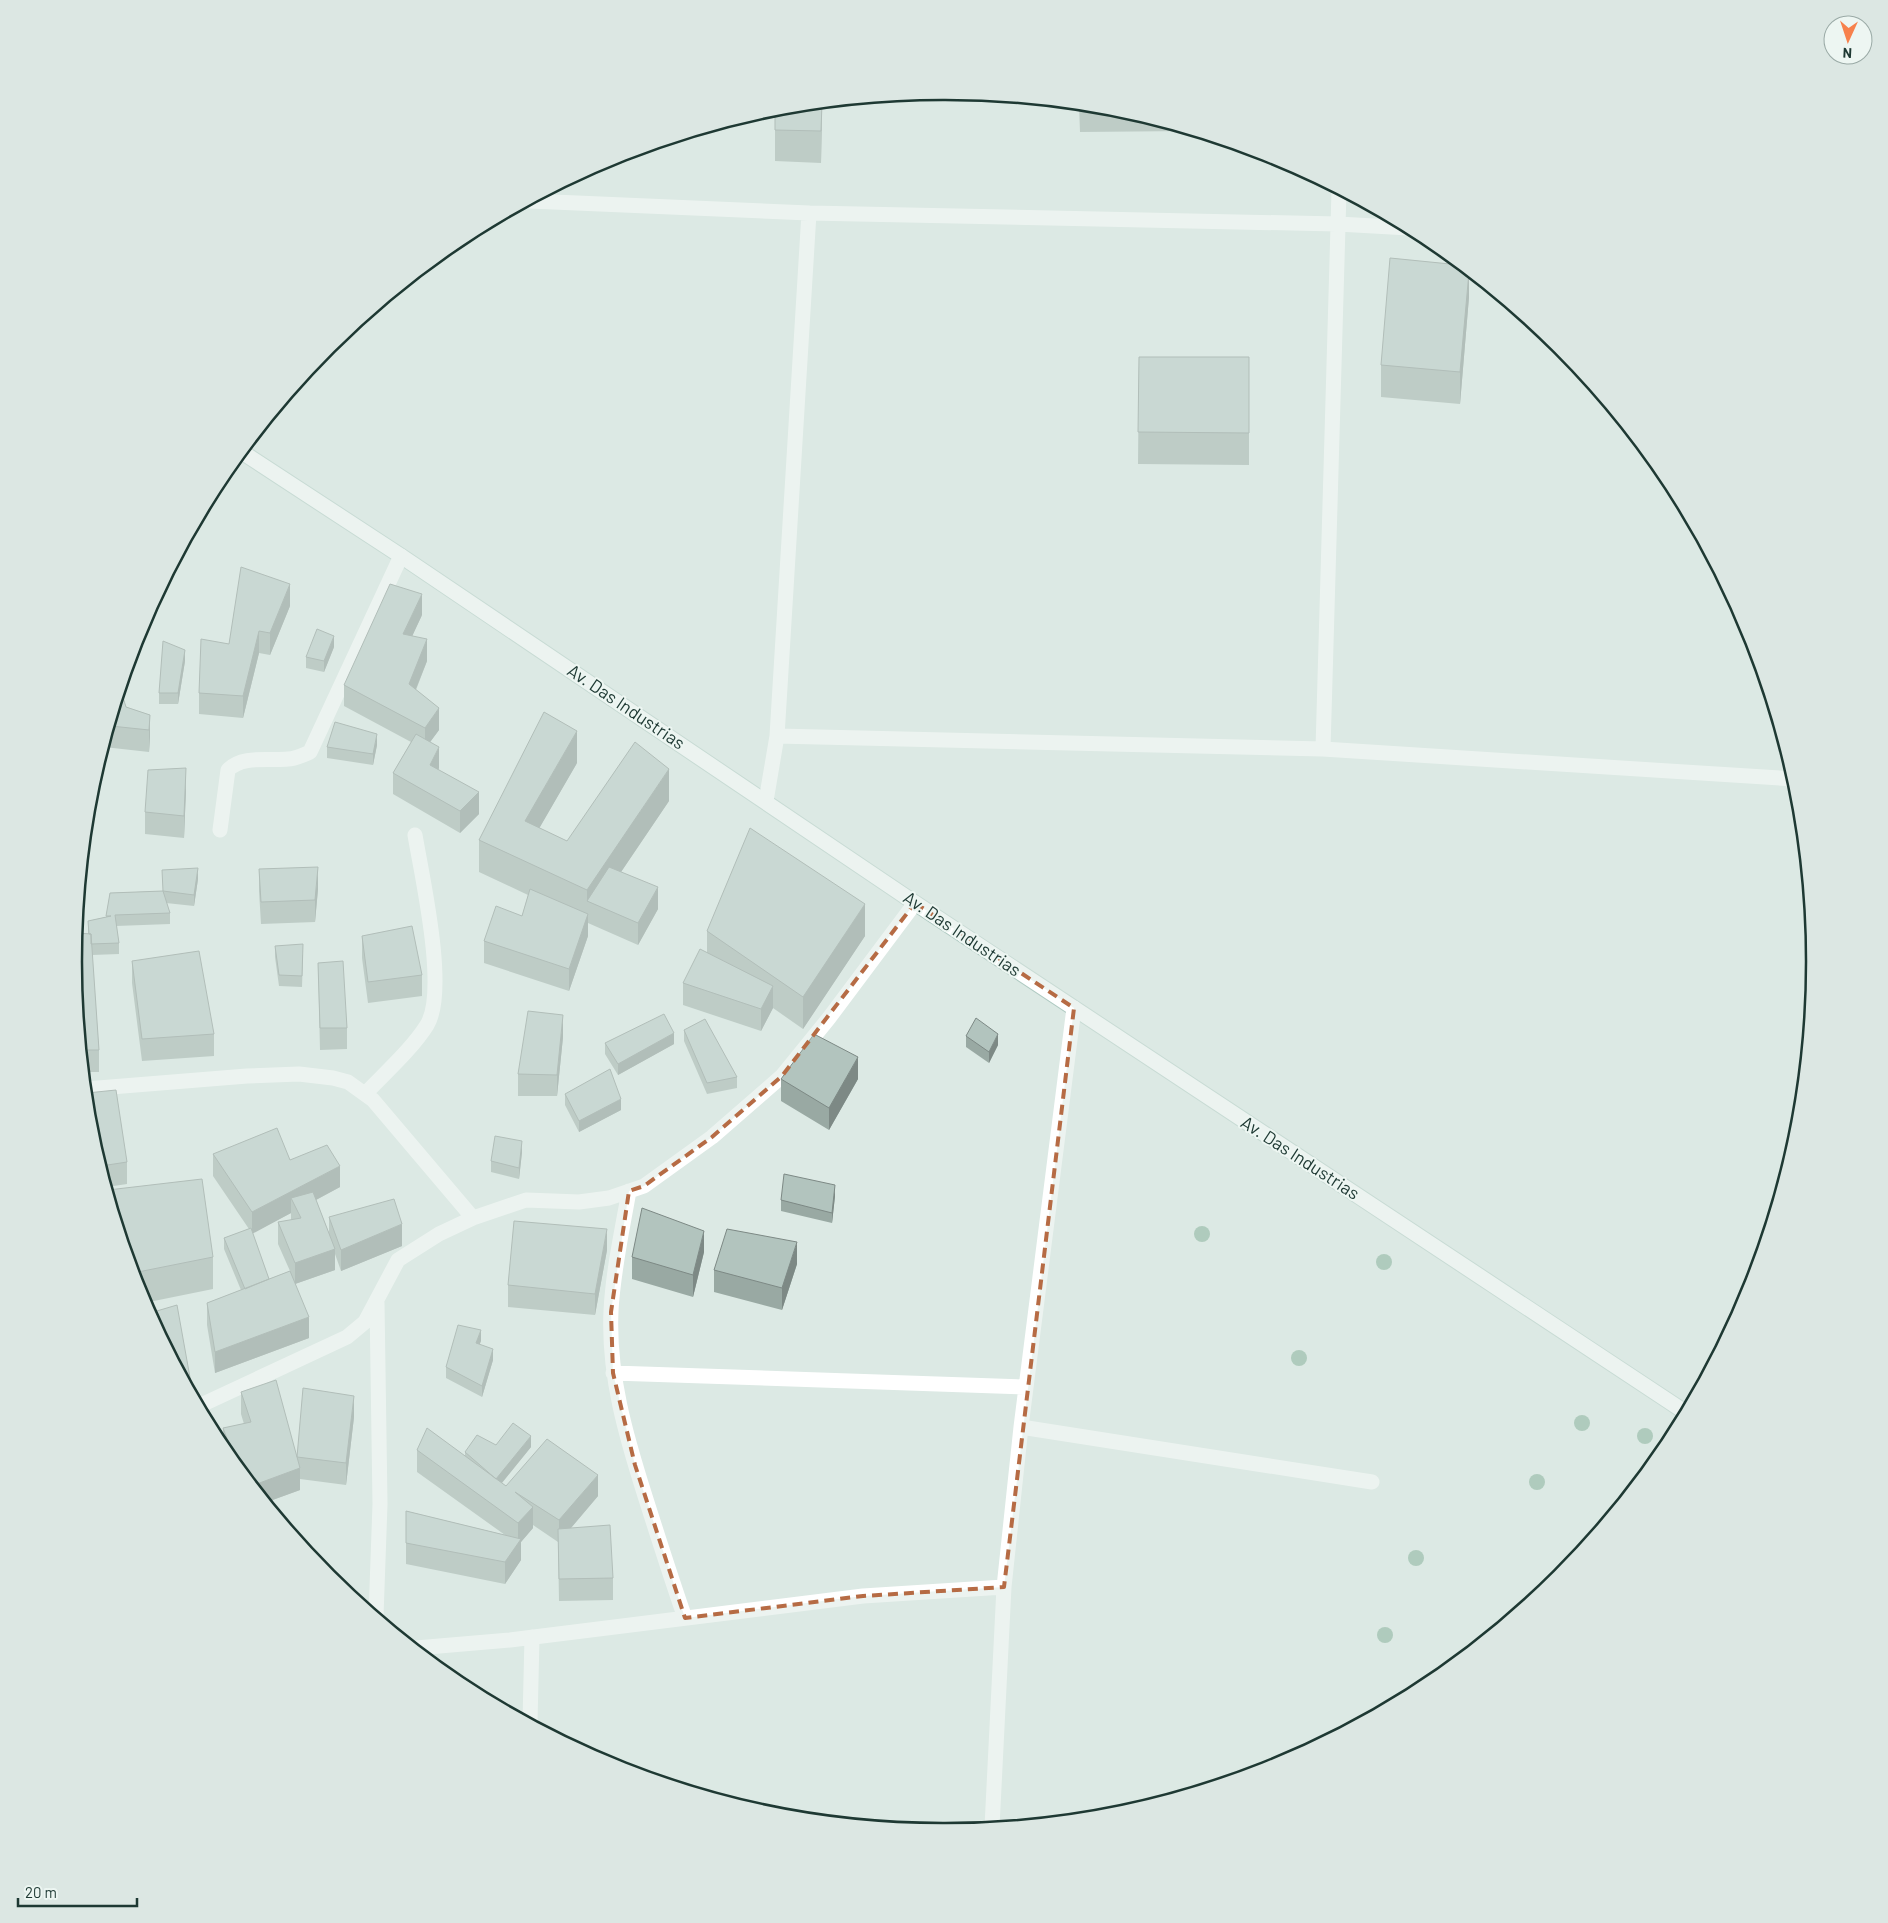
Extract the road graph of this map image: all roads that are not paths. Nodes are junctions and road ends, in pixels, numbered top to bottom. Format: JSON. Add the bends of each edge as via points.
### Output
{"nodes":[{"id":1,"x":1339,"y":196,"type":"edge"},
{"id":2,"x":541,"y":201,"type":"edge"},
{"id":3,"x":809,"y":213,"type":"junction"},
{"id":4,"x":1338,"y":224,"type":"junction"},
{"id":5,"x":1394,"y":227,"type":"edge"},
{"id":6,"x":248,"y":456,"type":"edge"},
{"id":7,"x":401,"y":556,"type":"junction"},
{"id":8,"x":777,"y":736,"type":"junction"},
{"id":9,"x":1323,"y":749,"type":"junction"},
{"id":10,"x":1785,"y":778,"type":"edge"},
{"id":11,"x":766,"y":801,"type":"junction"},
{"id":12,"x":220,"y":830,"type":"dead end"},
{"id":13,"x":415,"y":835,"type":"dead end"},
{"id":14,"x":915,"y":904,"type":"junction"},
{"id":15,"x":1074,"y":1008,"type":"junction"},
{"id":16,"x":92,"y":1089,"type":"edge"},
{"id":17,"x":366,"y":1094,"type":"junction"},
{"id":18,"x":629,"y":1191,"type":"junction"},
{"id":19,"x":473,"y":1218,"type":"junction"},
{"id":20,"x":377,"y":1301,"type":"junction"},
{"id":21,"x":613,"y":1373,"type":"junction"},
{"id":22,"x":1026,"y":1387,"type":"junction"},
{"id":23,"x":205,"y":1404,"type":"edge"},
{"id":24,"x":1680,"y":1408,"type":"edge"},
{"id":25,"x":1021,"y":1427,"type":"junction"},
{"id":26,"x":1372,"y":1482,"type":"dead end"},
{"id":27,"x":1004,"y":1587,"type":"junction"},
{"id":28,"x":376,"y":1609,"type":"edge"},
{"id":29,"x":685,"y":1618,"type":"junction"},
{"id":30,"x":532,"y":1637,"type":"junction"},
{"id":31,"x":423,"y":1647,"type":"edge"},
{"id":32,"x":530,"y":1717,"type":"edge"},
{"id":33,"x":992,"y":1821,"type":"edge"}],
"edges":[{"from":1,"to":4,"type":"street"},
{"from":2,"to":3,"type":"street"},
{"from":3,"to":4,"type":"street"},
{"from":3,"to":8,"type":"street"},
{"from":4,"to":5,"type":"street"},
{"from":4,"to":9,"type":"street"},
{"from":6,"to":7,"type":"street","name":"Av. Das Industrias"},
{"from":7,"to":11,"type":"street","name":"Av. Das Industrias"},
{"from":7,"to":12,"type":"street","via":[[310,752],[290,759],[233,764],[228,770]]},
{"from":8,"to":9,"type":"street"},
{"from":8,"to":11,"type":"street"},
{"from":9,"to":10,"type":"street"},
{"from":11,"to":14,"type":"street","name":"Av. Das Industrias"},
{"from":13,"to":17,"type":"street","via":[[433,946],[434,1009],[427,1025]]},
{"from":14,"to":15,"type":"street","name":"Av. Das Industrias"},
{"from":14,"to":18,"type":"street","via":[[782,1076],[712,1137],[644,1186]]},
{"from":15,"to":22,"type":"street"},
{"from":15,"to":24,"type":"street","name":"Av. Das Industrias"},
{"from":16,"to":17,"type":"street","via":[[300,1074],[348,1082]]},
{"from":17,"to":19,"type":"street"},
{"from":18,"to":19,"type":"street","via":[[609,1198],[578,1202],[526,1200]]},
{"from":18,"to":21,"type":"street","via":[[611,1312]]},
{"from":19,"to":20,"type":"street","via":[[439,1234],[398,1260]]},
{"from":20,"to":23,"type":"street","via":[[365,1322],[347,1337]]},
{"from":20,"to":28,"type":"street","via":[[380,1504]]},
{"from":21,"to":22,"type":"street"},
{"from":21,"to":29,"type":"street","via":[[635,1465]]},
{"from":22,"to":25,"type":"street"},
{"from":25,"to":26,"type":"street"},
{"from":25,"to":27,"type":"street"},
{"from":27,"to":29,"type":"street","via":[[863,1596]]},
{"from":27,"to":33,"type":"street"},
{"from":29,"to":30,"type":"street"},
{"from":30,"to":31,"type":"street"},
{"from":30,"to":32,"type":"street"}]}
